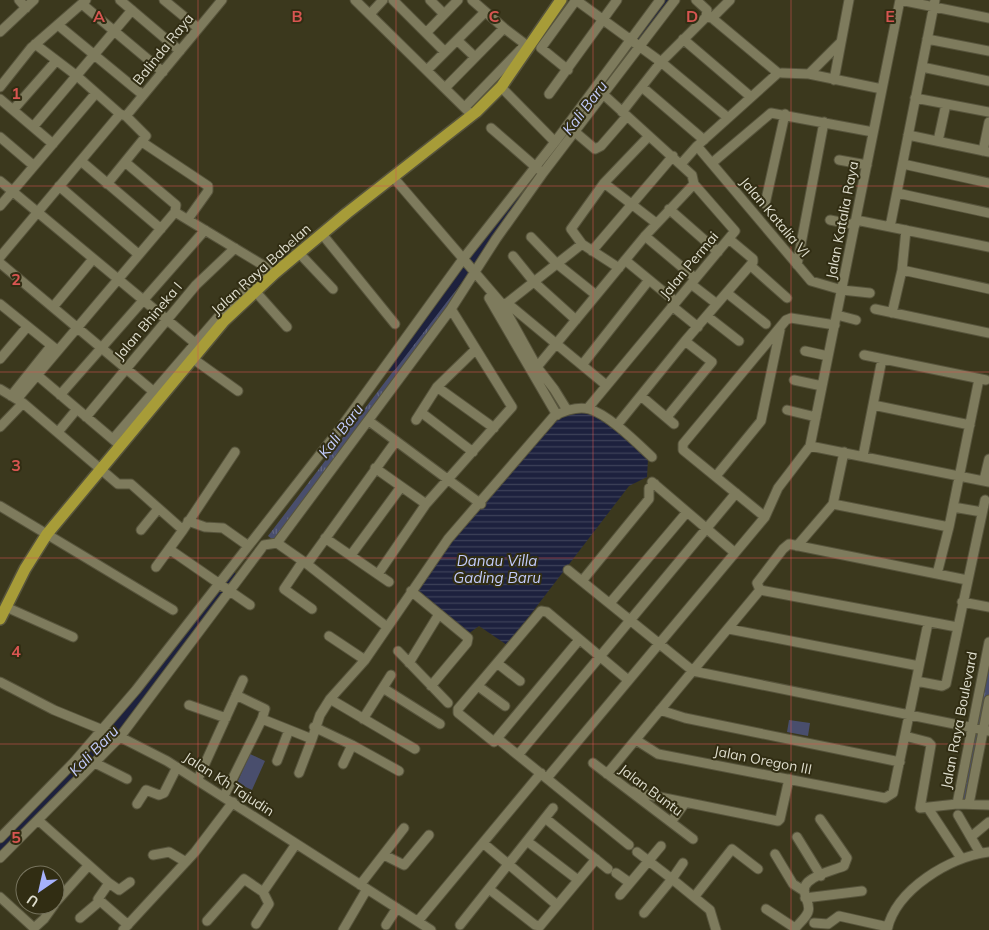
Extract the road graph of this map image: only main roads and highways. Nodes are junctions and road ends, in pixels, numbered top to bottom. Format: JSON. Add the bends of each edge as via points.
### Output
{"nodes":[{"id":1,"x":561,"y":0,"type":"edge"},
{"id":2,"x":0,"y":619,"type":"edge"}],
"edges":[{"from":1,"to":2,"type":"main road","name":"Jalan Raya Babelan","via":[[501,87],[299,253],[271,270],[255,291],[198,346],[192,358],[117,442],[101,468],[47,534]]}]}
